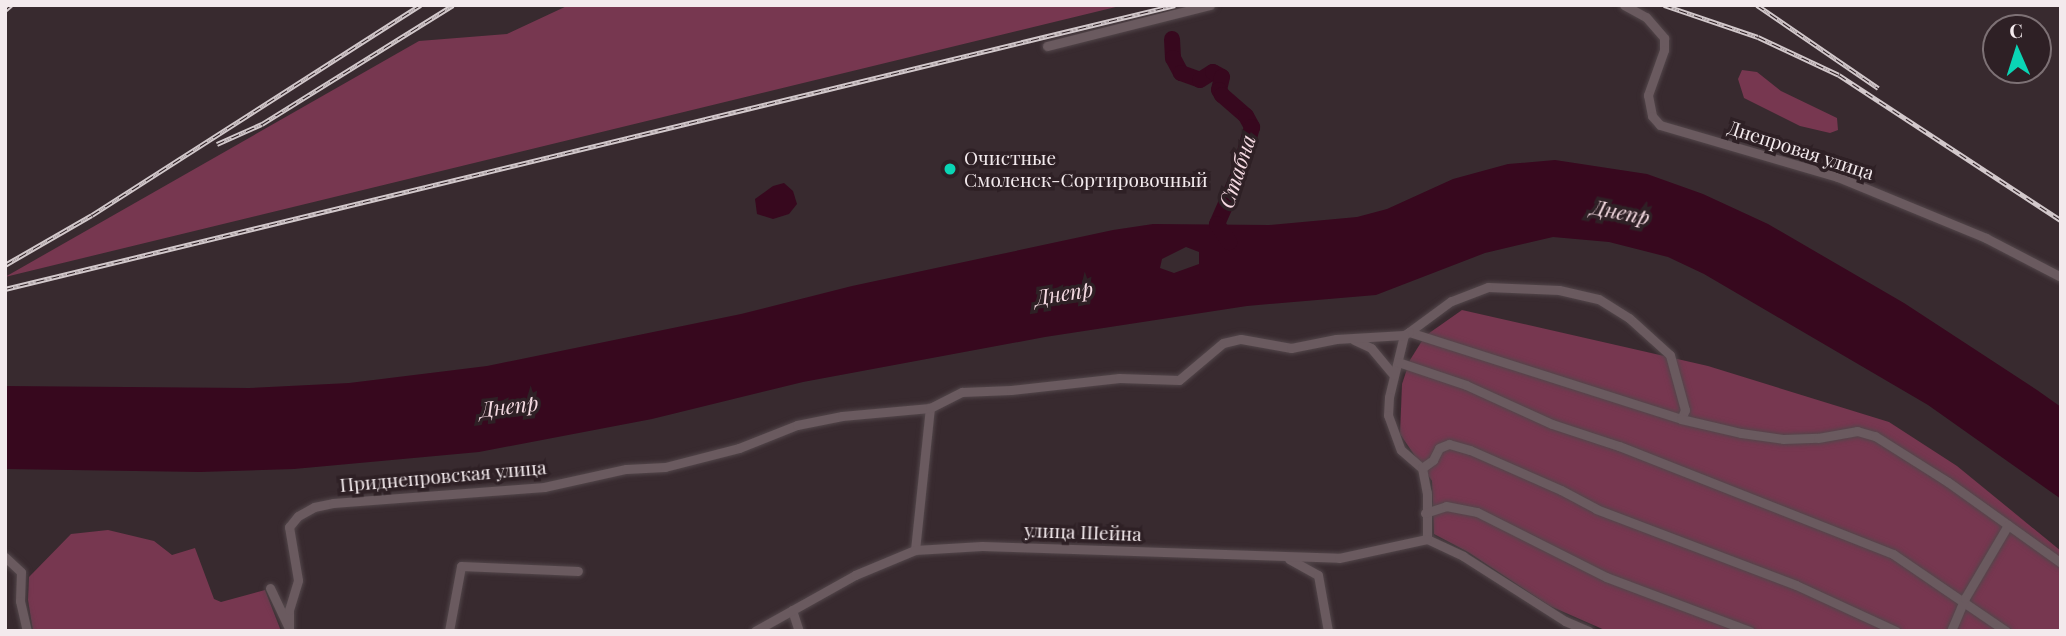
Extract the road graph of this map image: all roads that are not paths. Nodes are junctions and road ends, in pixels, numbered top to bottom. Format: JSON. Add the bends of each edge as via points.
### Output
{"nodes":[{"id":1,"x":1210,"y":5,"type":"edge"},
{"id":2,"x":1624,"y":5,"type":"edge"},
{"id":3,"x":1047,"y":46,"type":"dead end"},
{"id":4,"x":2061,"y":277,"type":"edge"},
{"id":5,"x":1407,"y":334,"type":"junction"},
{"id":6,"x":1352,"y":339,"type":"junction"},
{"id":7,"x":1398,"y":362,"type":"junction"},
{"id":8,"x":1394,"y":376,"type":"junction"},
{"id":9,"x":930,"y":408,"type":"junction"},
{"id":10,"x":1681,"y":419,"type":"junction"},
{"id":11,"x":1422,"y":468,"type":"junction"},
{"id":12,"x":1424,"y":513,"type":"junction"},
{"id":13,"x":2008,"y":525,"type":"junction"},
{"id":14,"x":1427,"y":539,"type":"junction"},
{"id":15,"x":915,"y":550,"type":"junction"},
{"id":16,"x":1287,"y":558,"type":"junction"},
{"id":17,"x":6,"y":560,"type":"edge"},
{"id":18,"x":2061,"y":563,"type":"edge"},
{"id":19,"x":578,"y":571,"type":"dead end"},
{"id":20,"x":270,"y":588,"type":"dead end"},
{"id":21,"x":1963,"y":604,"type":"junction"},
{"id":22,"x":792,"y":610,"type":"junction"},
{"id":23,"x":289,"y":629,"type":"edge"},
{"id":24,"x":27,"y":631,"type":"edge"},
{"id":25,"x":449,"y":631,"type":"edge"},
{"id":26,"x":755,"y":631,"type":"edge"},
{"id":27,"x":799,"y":631,"type":"edge"},
{"id":28,"x":1328,"y":631,"type":"edge"},
{"id":29,"x":1589,"y":631,"type":"edge"},
{"id":30,"x":1750,"y":631,"type":"edge"},
{"id":31,"x":1896,"y":631,"type":"edge"},
{"id":32,"x":1951,"y":631,"type":"edge"},
{"id":33,"x":2006,"y":631,"type":"edge"}],
"edges":[{"from":1,"to":3,"type":"street"},
{"from":2,"to":4,"type":"street","name":"Днепровая улица","via":[[1646,17],[1664,38],[1648,95],[1652,116],[1660,125],[1838,177],[1986,238]]},
{"from":5,"to":6,"type":"street","name":"Приднепровская улица"},
{"from":5,"to":7,"type":"street"},
{"from":5,"to":10,"type":"street"},
{"from":5,"to":10,"type":"street","via":[[1451,301],[1488,287],[1559,290],[1598,299],[1629,318],[1670,355],[1685,410]]},
{"from":6,"to":8,"type":"street","via":[[1371,348]]},
{"from":6,"to":9,"type":"street","name":"Приднепровская улица","via":[[1291,348],[1241,340],[1223,343],[1179,380],[1119,378],[962,392]]},
{"from":7,"to":8,"type":"street"},
{"from":7,"to":21,"type":"street","via":[[1893,554]]},
{"from":8,"to":11,"type":"street","via":[[1388,415],[1401,450]]},
{"from":9,"to":15,"type":"street"},
{"from":9,"to":23,"type":"street","name":"Приднепровская улица","via":[[797,425],[739,448],[665,467],[626,469],[544,487],[314,507],[289,527],[298,580]]},
{"from":10,"to":13,"type":"street","via":[[1783,439],[1857,431],[1875,436]]},
{"from":11,"to":12,"type":"street","via":[[1427,492]]},
{"from":11,"to":31,"type":"street","via":[[1433,460],[1439,447],[1449,444],[1471,450],[1595,509],[1796,585]]},
{"from":12,"to":14,"type":"street"},
{"from":12,"to":30,"type":"street","via":[[1446,506],[1477,512],[1606,577]]},
{"from":13,"to":18,"type":"street"},
{"from":13,"to":21,"type":"street"},
{"from":14,"to":16,"type":"street","name":"улица Шейна","via":[[1339,558]]},
{"from":14,"to":29,"type":"street"},
{"from":15,"to":16,"type":"street","name":"улица Шейна","via":[[982,546]]},
{"from":15,"to":22,"type":"street","name":"улица Шейна","via":[[855,575]]},
{"from":16,"to":28,"type":"street","via":[[1318,575]]},
{"from":17,"to":24,"type":"street","via":[[20,572]]},
{"from":19,"to":25,"type":"street","via":[[461,566]]},
{"from":20,"to":23,"type":"street"},
{"from":21,"to":32,"type":"street"},
{"from":21,"to":33,"type":"street"},
{"from":22,"to":26,"type":"street","name":"улица Шейна"},
{"from":22,"to":27,"type":"street"}]}
